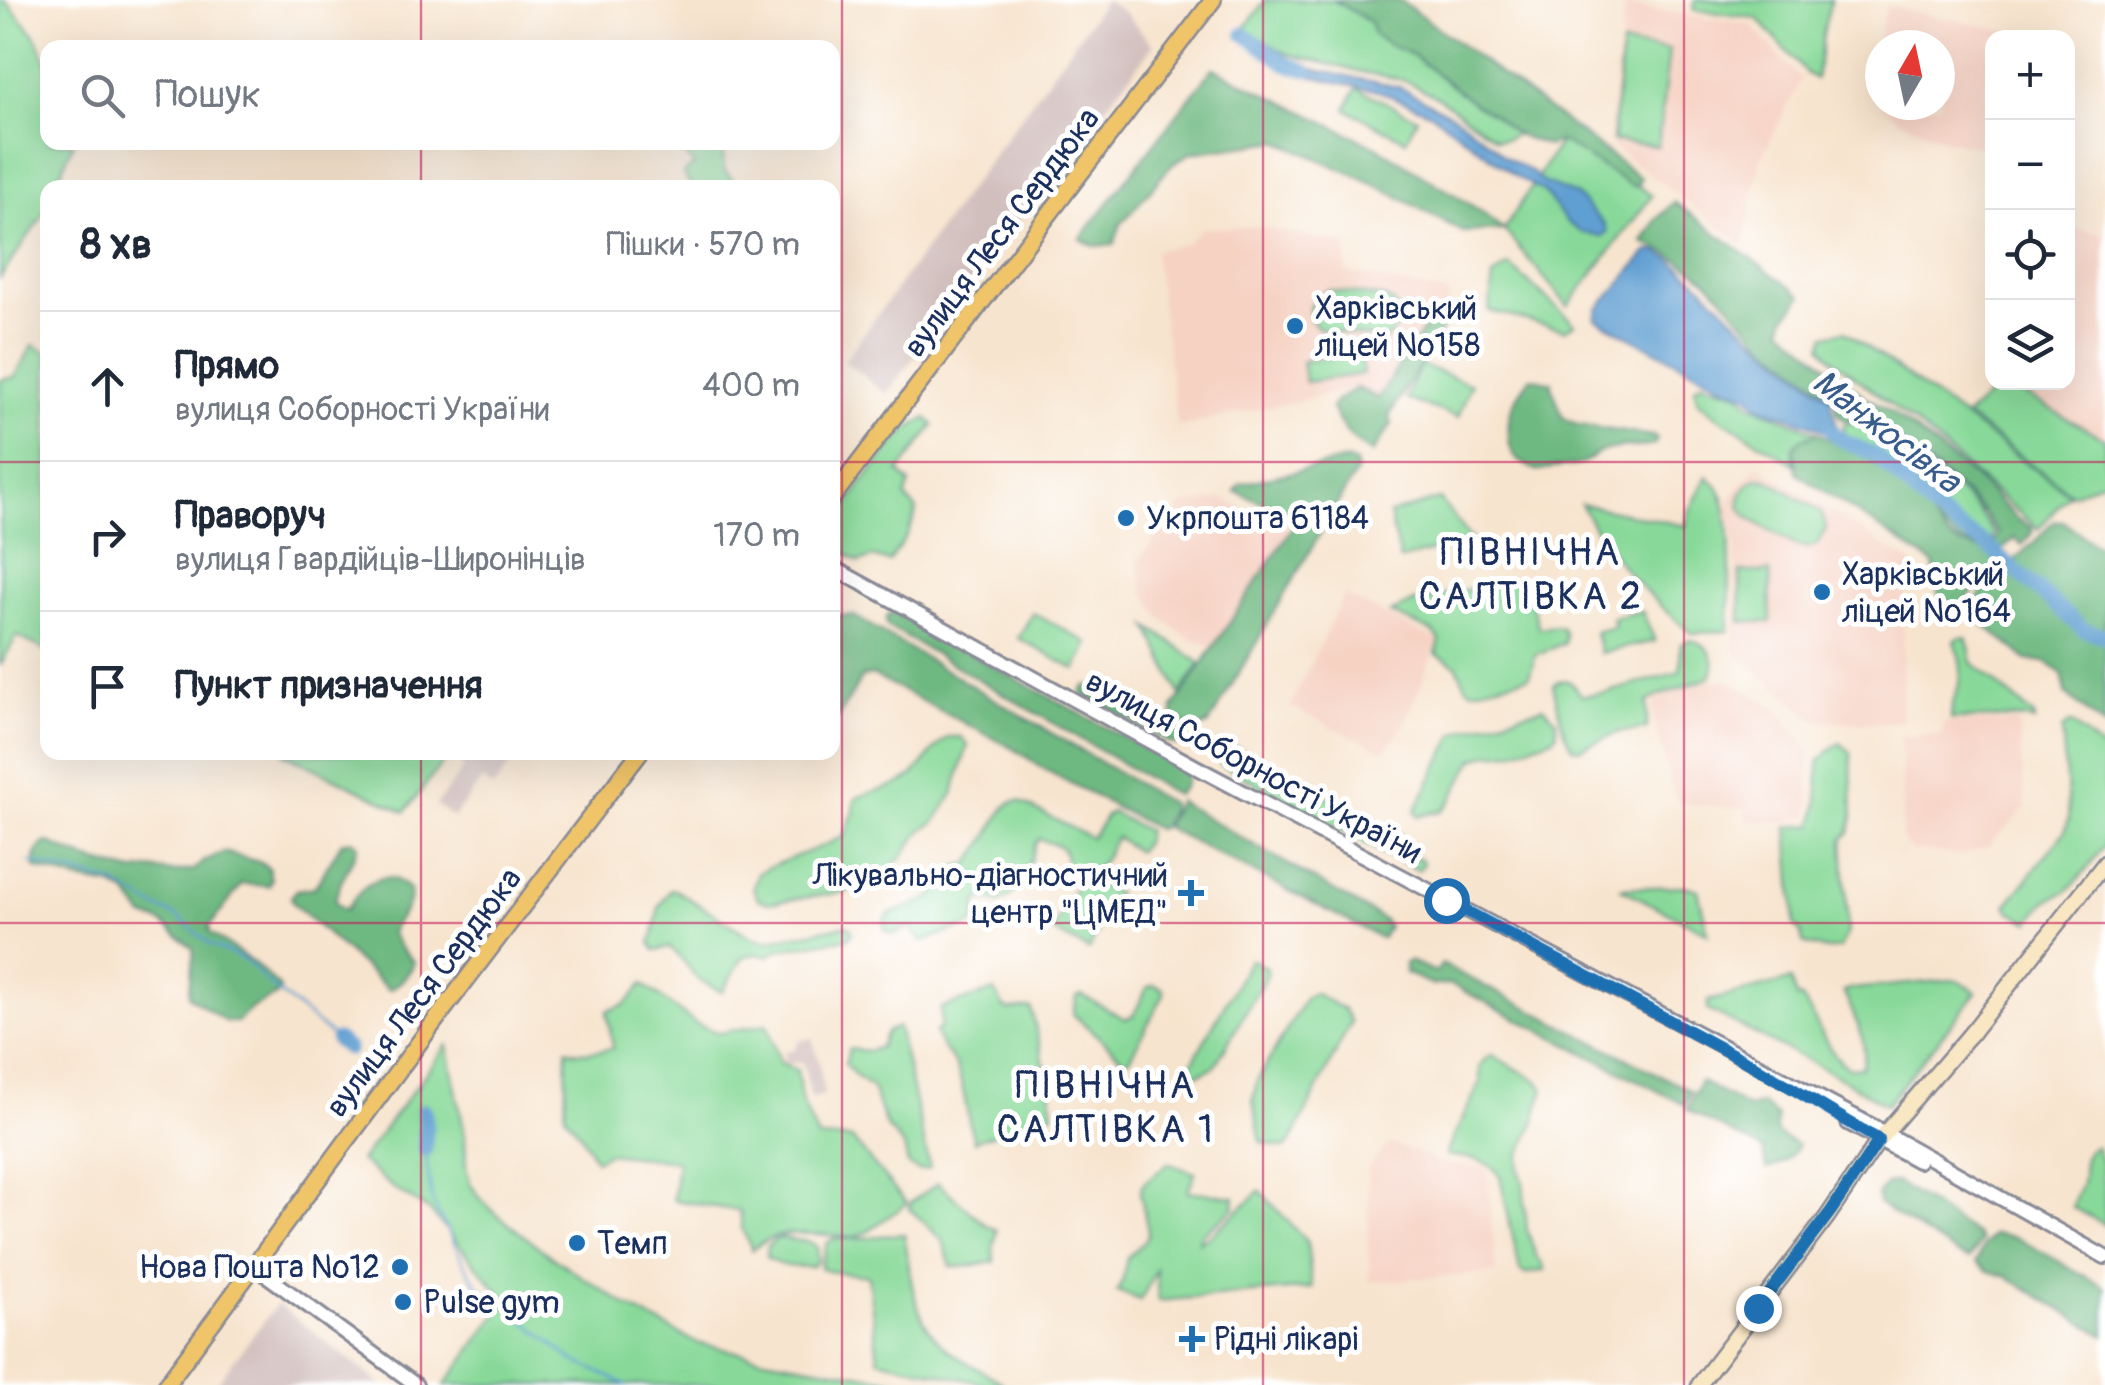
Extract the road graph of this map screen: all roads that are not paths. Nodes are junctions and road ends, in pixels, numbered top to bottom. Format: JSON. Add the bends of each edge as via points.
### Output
{"nodes":[{"id":1,"x":1208,"y":6,"type":"edge"},
{"id":2,"x":840,"y":488,"type":"edge"},
{"id":3,"x":840,"y":571,"type":"edge"},
{"id":4,"x":634,"y":760,"type":"edge"},
{"id":5,"x":2105,"y":863,"type":"edge"},
{"id":6,"x":1886,"y":1139,"type":"junction"},
{"id":7,"x":2105,"y":1258,"type":"edge"},
{"id":8,"x":254,"y":1267,"type":"junction"},
{"id":9,"x":166,"y":1385,"type":"edge"},
{"id":10,"x":416,"y":1385,"type":"edge"},
{"id":11,"x":1699,"y":1385,"type":"edge"}],
"edges":[{"from":1,"to":2,"type":"main road","name":"вулиця Леся Сердюка"},
{"from":3,"to":6,"type":"street","name":"вулиця Соборності України"},
{"from":4,"to":8,"type":"main road","name":"вулиця Леся Сердюка"},
{"from":5,"to":6,"type":"main road"},
{"from":6,"to":7,"type":"street","name":"вулиця Соборності України","via":[[1950,1180]]},
{"from":6,"to":11,"type":"main road"},
{"from":8,"to":9,"type":"main road","name":"вулиця Леся Сердюка"},
{"from":8,"to":10,"type":"street"}]}
